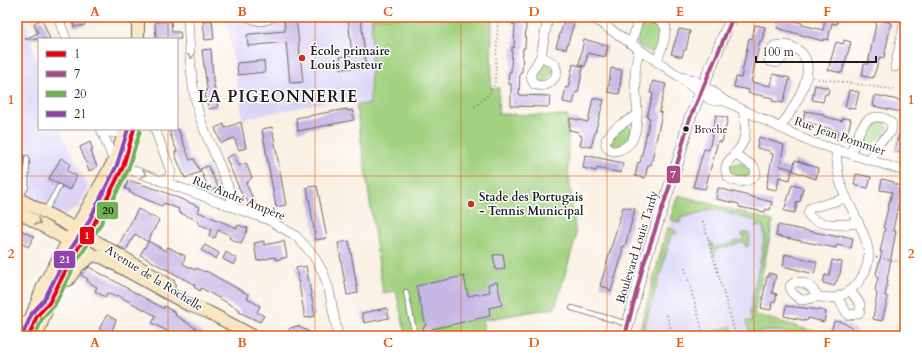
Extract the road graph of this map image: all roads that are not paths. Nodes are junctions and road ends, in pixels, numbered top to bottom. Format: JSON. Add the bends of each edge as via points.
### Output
{"nodes":[{"id":1,"x":58,"y":17,"type":"edge"},
{"id":2,"x":138,"y":17,"type":"edge"},
{"id":3,"x":188,"y":17,"type":"edge"},
{"id":4,"x":249,"y":17,"type":"edge"},
{"id":5,"x":272,"y":17,"type":"edge"},
{"id":6,"x":548,"y":17,"type":"edge"},
{"id":7,"x":592,"y":17,"type":"edge"},
{"id":8,"x":643,"y":17,"type":"edge"},
{"id":9,"x":648,"y":17,"type":"edge"},
{"id":10,"x":725,"y":17,"type":"edge"},
{"id":11,"x":733,"y":17,"type":"edge"},
{"id":12,"x":905,"y":20,"type":"edge"},
{"id":13,"x":726,"y":30,"type":"junction"},
{"id":14,"x":66,"y":38,"type":"edge"},
{"id":15,"x":138,"y":38,"type":"edge"},
{"id":16,"x":631,"y":44,"type":"junction"},
{"id":17,"x":795,"y":48,"type":"dead end"},
{"id":18,"x":639,"y":50,"type":"junction"},
{"id":19,"x":541,"y":56,"type":"dead end"},
{"id":20,"x":657,"y":62,"type":"junction"},
{"id":21,"x":895,"y":67,"type":"dead end"},
{"id":22,"x":701,"y":90,"type":"junction"},
{"id":23,"x":743,"y":110,"type":"junction"},
{"id":24,"x":636,"y":116,"type":"dead end"},
{"id":25,"x":780,"y":128,"type":"junction"},
{"id":26,"x":101,"y":130,"type":"edge"},
{"id":27,"x":126,"y":130,"type":"edge"},
{"id":28,"x":129,"y":130,"type":"edge"},
{"id":29,"x":156,"y":130,"type":"edge"},
{"id":30,"x":836,"y":149,"type":"junction"},
{"id":31,"x":851,"y":153,"type":"junction"},
{"id":32,"x":735,"y":154,"type":"dead end"},
{"id":33,"x":27,"y":158,"type":"dead end"},
{"id":34,"x":870,"y":159,"type":"junction"},
{"id":35,"x":118,"y":164,"type":"junction"},
{"id":36,"x":905,"y":170,"type":"edge"},
{"id":37,"x":171,"y":176,"type":"junction"},
{"id":38,"x":161,"y":180,"type":"junction"},
{"id":39,"x":175,"y":185,"type":"junction"},
{"id":40,"x":59,"y":187,"type":"dead end"},
{"id":41,"x":846,"y":198,"type":"junction"},
{"id":42,"x":18,"y":203,"type":"edge"},
{"id":43,"x":232,"y":206,"type":"junction"},
{"id":44,"x":44,"y":213,"type":"junction"},
{"id":45,"x":857,"y":223,"type":"junction"},
{"id":46,"x":74,"y":229,"type":"junction"},
{"id":47,"x":89,"y":231,"type":"junction"},
{"id":48,"x":76,"y":251,"type":"junction"},
{"id":49,"x":94,"y":255,"type":"junction"},
{"id":50,"x":850,"y":290,"type":"junction"},
{"id":51,"x":406,"y":292,"type":"dead end"},
{"id":52,"x":820,"y":297,"type":"dead end"},
{"id":53,"x":837,"y":297,"type":"junction"},
{"id":54,"x":572,"y":308,"type":"dead end"},
{"id":55,"x":208,"y":312,"type":"junction"},
{"id":56,"x":37,"y":313,"type":"junction"},
{"id":57,"x":17,"y":323,"type":"edge"},
{"id":58,"x":628,"y":324,"type":"junction"},
{"id":59,"x":24,"y":336,"type":"edge"},
{"id":60,"x":29,"y":336,"type":"edge"},
{"id":61,"x":37,"y":336,"type":"edge"},
{"id":62,"x":253,"y":336,"type":"edge"},
{"id":63,"x":338,"y":336,"type":"edge"},
{"id":64,"x":415,"y":336,"type":"edge"},
{"id":65,"x":625,"y":336,"type":"edge"},
{"id":66,"x":754,"y":336,"type":"edge"},
{"id":67,"x":782,"y":336,"type":"edge"}],
"edges":[{"from":1,"to":14,"type":"street"},
{"from":2,"to":15,"type":"main road"},
{"from":3,"to":43,"type":"street","one_way":true,"via":[[196,104],[230,192]]},
{"from":4,"to":5,"type":"street","via":[[259,21]]},
{"from":6,"to":19,"type":"street"},
{"from":7,"to":16,"type":"street","name":"Rue Jean Pommier"},
{"from":8,"to":16,"type":"street","via":[[638,21]]},
{"from":9,"to":20,"type":"street","via":[[662,22],[666,27]]},
{"from":10,"to":13,"type":"street","name":"Boulevard Louis Tardy"},
{"from":11,"to":13,"type":"street","name":"Boulevard Louis Tardy"},
{"from":12,"to":21,"type":"street"},
{"from":13,"to":22,"type":"street","name":"Boulevard Louis Tardy"},
{"from":16,"to":18,"type":"street","name":"Rue Jean Pommier"},
{"from":17,"to":25,"type":"street","via":[[803,55],[806,77],[801,94]]},
{"from":18,"to":20,"type":"street","name":"Rue Jean Pommier"},
{"from":18,"to":24,"type":"street","via":[[634,70]]},
{"from":20,"to":22,"type":"street","name":"Rue Jean Pommier","via":[[680,77],[695,80]]},
{"from":22,"to":23,"type":"street","name":"Rue Jean Pommier","via":[[711,101],[725,101]]},
{"from":22,"to":58,"type":"street","name":"Boulevard Louis Tardy","via":[[688,122],[679,158],[643,266]]},
{"from":23,"to":25,"type":"street","name":"Rue Jean Pommier"},
{"from":23,"to":32,"type":"street","via":[[744,137]]},
{"from":25,"to":30,"type":"street","name":"Rue Jean Pommier","via":[[808,141]]},
{"from":26,"to":27,"type":"street","via":[[117,133]]},
{"from":26,"to":35,"type":"street"},
{"from":28,"to":35,"type":"main road"},
{"from":29,"to":37,"type":"street"},
{"from":30,"to":31,"type":"street","name":"Rue Jean Pommier"},
{"from":30,"to":41,"type":"street","via":[[838,174]]},
{"from":31,"to":34,"type":"street","name":"Rue Jean Pommier"},
{"from":31,"to":34,"type":"street","via":[[866,120],[871,117],[885,118],[892,124],[891,132],[880,142]]},
{"from":33,"to":42,"type":"lane","via":[[26,187]]},
{"from":34,"to":36,"type":"street","name":"Rue Jean Pommier"},
{"from":35,"to":38,"type":"street","name":"Rue André Ampère","one_way":true},
{"from":35,"to":46,"type":"main road"},
{"from":35,"to":47,"type":"main road"},
{"from":37,"to":38,"type":"street","via":[[168,180]]},
{"from":37,"to":39,"type":"street"},
{"from":38,"to":39,"type":"street","name":"Rue André Ampère"},
{"from":39,"to":43,"type":"street","name":"Rue André Ampère"},
{"from":40,"to":44,"type":"lane"},
{"from":41,"to":45,"type":"street"},
{"from":41,"to":45,"type":"street","via":[[810,208],[809,216],[814,221]]},
{"from":42,"to":44,"type":"main road","name":"Avenue de la Rochelle"},
{"from":42,"to":46,"type":"main road","name":"Avenue de la Rochelle","one_way":true},
{"from":43,"to":63,"type":"street","name":"Rue André Ampère","via":[[284,228],[296,236],[313,255],[323,272],[329,290]]},
{"from":44,"to":46,"type":"main road","name":"Avenue de la Rochelle"},
{"from":45,"to":50,"type":"street","via":[[866,242],[868,256],[862,278]]},
{"from":46,"to":47,"type":"main road","name":"Avenue de la Rochelle"},
{"from":46,"to":48,"type":"main road","name":"Avenue de la Rochelle"},
{"from":46,"to":56,"type":"main road","via":[[44,284]]},
{"from":47,"to":48,"type":"main road"},
{"from":47,"to":55,"type":"main road","name":"Avenue de la Rochelle"},
{"from":48,"to":49,"type":"main road","name":"Avenue de la Rochelle"},
{"from":48,"to":56,"type":"main road","via":[[49,303]]},
{"from":49,"to":55,"type":"main road","name":"Avenue de la Rochelle","via":[[104,258],[189,305]]},
{"from":49,"to":56,"type":"main road","via":[[82,262],[60,294]]},
{"from":50,"to":53,"type":"street"},
{"from":50,"to":53,"type":"street","via":[[860,304],[858,314],[848,315]]},
{"from":51,"to":64,"type":"lane"},
{"from":52,"to":53,"type":"street"},
{"from":54,"to":58,"type":"lane"},
{"from":55,"to":62,"type":"main road","name":"Avenue de la Rochelle"},
{"from":56,"to":57,"type":"lane"},
{"from":56,"to":59,"type":"main road"},
{"from":56,"to":60,"type":"lane"},
{"from":56,"to":61,"type":"main road"},
{"from":58,"to":65,"type":"street","name":"Boulevard Louis Tardy"},
{"from":66,"to":67,"type":"lane"}]}
